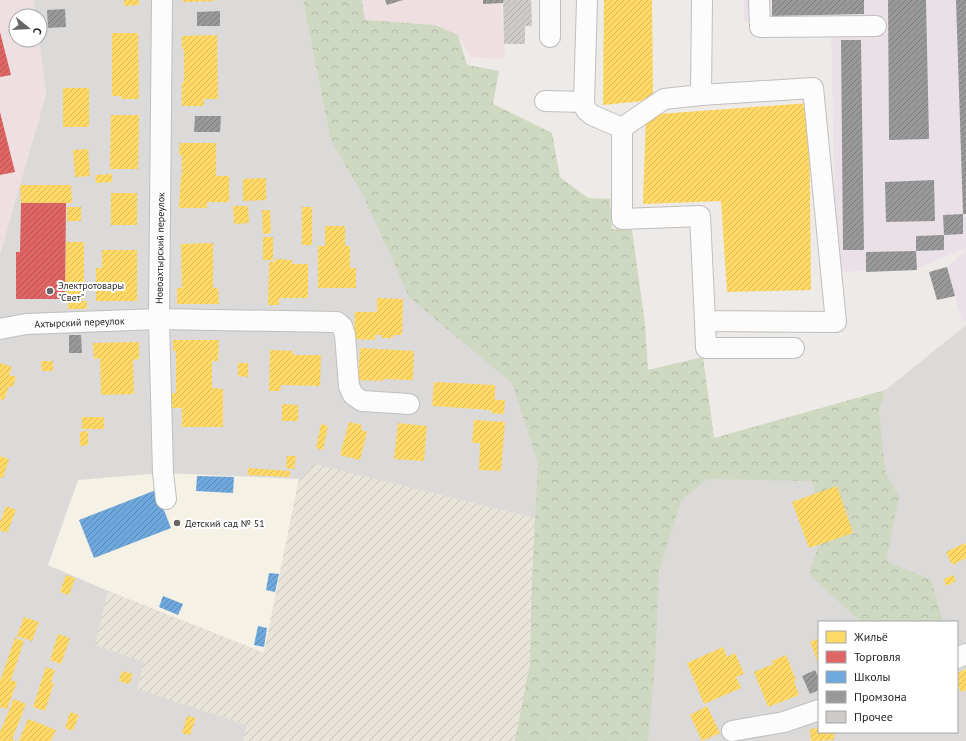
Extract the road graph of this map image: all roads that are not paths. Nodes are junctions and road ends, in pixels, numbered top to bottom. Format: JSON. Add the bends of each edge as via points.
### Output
{"nodes":[{"id":1,"x":162,"y":0,"type":"edge"},
{"id":2,"x":550,"y":0,"type":"edge"},
{"id":3,"x":587,"y":0,"type":"edge"},
{"id":4,"x":702,"y":0,"type":"edge"},
{"id":5,"x":759,"y":0,"type":"edge"},
{"id":6,"x":876,"y":26,"type":"dead end"},
{"id":7,"x":550,"y":38,"type":"dead end"},
{"id":8,"x":701,"y":94,"type":"junction"},
{"id":9,"x":545,"y":101,"type":"dead end"},
{"id":10,"x":584,"y":102,"type":"junction"},
{"id":11,"x":622,"y":128,"type":"junction"},
{"id":12,"x":159,"y":319,"type":"junction"},
{"id":13,"x":705,"y":321,"type":"junction"},
{"id":14,"x":0,"y":329,"type":"edge"},
{"id":15,"x":794,"y":348,"type":"dead end"},
{"id":16,"x":409,"y":404,"type":"dead end"},
{"id":17,"x":166,"y":499,"type":"dead end"},
{"id":18,"x":818,"y":710,"type":"edge"},
{"id":19,"x":732,"y":730,"type":"dead end"}],
"edges":[{"from":1,"to":12,"type":"street","name":"Новоахтырский переулок"},
{"from":2,"to":7,"type":"street"},
{"from":3,"to":10,"type":"street"},
{"from":4,"to":8,"type":"street"},
{"from":5,"to":6,"type":"street","via":[[760,26]]},
{"from":8,"to":11,"type":"street","via":[[664,99]]},
{"from":8,"to":13,"type":"street","via":[[813,88],[836,322]]},
{"from":9,"to":10,"type":"street"},
{"from":10,"to":11,"type":"street","via":[[586,110],[592,115]]},
{"from":11,"to":13,"type":"street","via":[[622,219],[700,216]]},
{"from":12,"to":14,"type":"street","name":"Ахтырский переулок","via":[[26,324]]},
{"from":12,"to":16,"type":"street","via":[[337,322],[342,326],[345,335],[349,386],[353,395],[362,401]]},
{"from":12,"to":17,"type":"street","name":"Новоахтырский переулок"},
{"from":13,"to":15,"type":"street","via":[[706,348]]},
{"from":18,"to":19,"type":"street","via":[[784,722]]}]}
